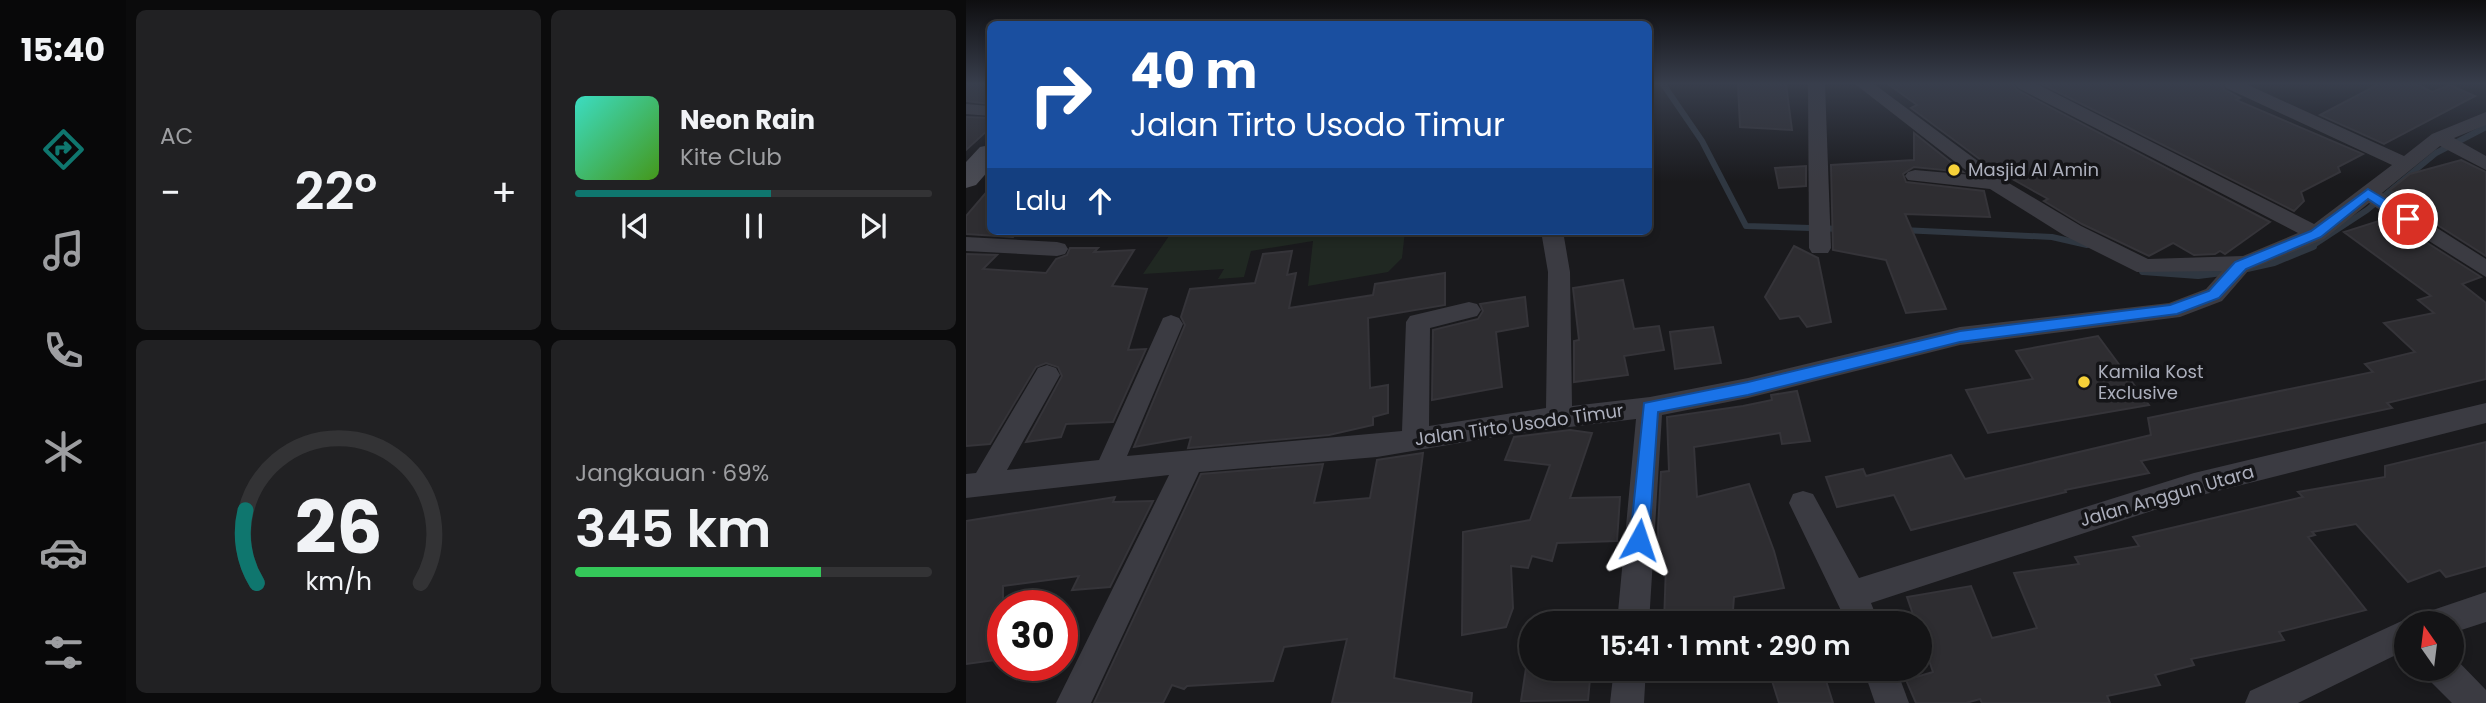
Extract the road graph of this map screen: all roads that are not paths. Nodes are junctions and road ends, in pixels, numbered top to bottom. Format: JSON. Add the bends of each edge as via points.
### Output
{"nodes":[{"id":1,"x":1817,"y":117,"type":"edge"},
{"id":2,"x":1907,"y":117,"type":"edge"},
{"id":3,"x":2088,"y":117,"type":"edge"},
{"id":4,"x":2303,"y":117,"type":"edge"},
{"id":5,"x":2486,"y":118,"type":"edge"},
{"id":6,"x":2439,"y":138,"type":"junction"},
{"id":7,"x":987,"y":156,"type":"edge"},
{"id":8,"x":2405,"y":164,"type":"junction"},
{"id":9,"x":2486,"y":164,"type":"edge"},
{"id":10,"x":1915,"y":176,"type":"dead end"},
{"id":11,"x":966,"y":178,"type":"edge"},
{"id":12,"x":1995,"y":183,"type":"junction"},
{"id":13,"x":2368,"y":193,"type":"junction"},
{"id":14,"x":2316,"y":234,"type":"junction"},
{"id":15,"x":1553,"y":235,"type":"edge"},
{"id":16,"x":966,"y":244,"type":"edge"},
{"id":17,"x":1820,"y":248,"type":"dead end"},
{"id":18,"x":1057,"y":249,"type":"dead end"},
{"id":19,"x":2239,"y":268,"type":"junction"},
{"id":20,"x":2486,"y":269,"type":"edge"},
{"id":21,"x":1469,"y":310,"type":"dead end"},
{"id":22,"x":1171,"y":324,"type":"dead end"},
{"id":23,"x":1047,"y":375,"type":"dead end"},
{"id":24,"x":1650,"y":407,"type":"junction"},
{"id":25,"x":2486,"y":413,"type":"edge"},
{"id":26,"x":1559,"y":417,"type":"junction"},
{"id":27,"x":1415,"y":440,"type":"junction"},
{"id":28,"x":1190,"y":461,"type":"junction"},
{"id":29,"x":1108,"y":470,"type":"junction"},
{"id":30,"x":975,"y":485,"type":"edge"},
{"id":31,"x":1803,"y":503,"type":"dead end"},
{"id":32,"x":1852,"y":595,"type":"junction"},
{"id":33,"x":2486,"y":607,"type":"edge"},
{"id":34,"x":1634,"y":611,"type":"edge"},
{"id":35,"x":1858,"y":611,"type":"edge"},
{"id":36,"x":2464,"y":614,"type":"edge"},
{"id":37,"x":2394,"y":640,"type":"edge"},
{"id":38,"x":1629,"y":681,"type":"edge"},
{"id":39,"x":1884,"y":681,"type":"edge"},
{"id":40,"x":2454,"y":681,"type":"edge"},
{"id":41,"x":1073,"y":703,"type":"edge"},
{"id":42,"x":1627,"y":703,"type":"edge"},
{"id":43,"x":1892,"y":703,"type":"edge"},
{"id":44,"x":2262,"y":703,"type":"edge"},
{"id":45,"x":2475,"y":703,"type":"edge"}],
"edges":[{"from":1,"to":17,"type":"street"},
{"from":2,"to":12,"type":"street"},
{"from":3,"to":14,"type":"street"},
{"from":4,"to":8,"type":"street"},
{"from":5,"to":6,"type":"street"},
{"from":6,"to":8,"type":"street"},
{"from":6,"to":9,"type":"street"},
{"from":7,"to":11,"type":"main road"},
{"from":8,"to":13,"type":"street"},
{"from":10,"to":12,"type":"street"},
{"from":12,"to":19,"type":"street","via":[[2073,231],[2146,267]]},
{"from":13,"to":14,"type":"street"},
{"from":13,"to":20,"type":"street"},
{"from":14,"to":19,"type":"street"},
{"from":15,"to":26,"type":"street","via":[[1559,272]]},
{"from":16,"to":18,"type":"street"},
{"from":19,"to":24,"type":"street","name":"Jalan Tirto Usodo Timur","via":[[2214,295],[2172,311],[1960,336]]},
{"from":21,"to":27,"type":"street","via":[[1418,322]]},
{"from":22,"to":29,"type":"street"},
{"from":23,"to":30,"type":"street"},
{"from":24,"to":26,"type":"street","name":"Jalan Tirto Usodo Timur"},
{"from":24,"to":34,"type":"street"},
{"from":25,"to":32,"type":"street","name":"Jalan Anggun Utara","via":[[2194,485]]},
{"from":26,"to":27,"type":"street","name":"Jalan Tirto Usodo Timur"},
{"from":27,"to":28,"type":"street","name":"Jalan Tirto Usodo Timur"},
{"from":28,"to":29,"type":"street","name":"Jalan Tirto Usodo Timur"},
{"from":28,"to":41,"type":"street"},
{"from":29,"to":30,"type":"street","name":"Jalan Tirto Usodo Timur"},
{"from":31,"to":32,"type":"street"},
{"from":32,"to":35,"type":"street"},
{"from":33,"to":36,"type":"street"},
{"from":37,"to":44,"type":"street"},
{"from":38,"to":42,"type":"street"},
{"from":39,"to":43,"type":"street"},
{"from":40,"to":45,"type":"street"}]}
